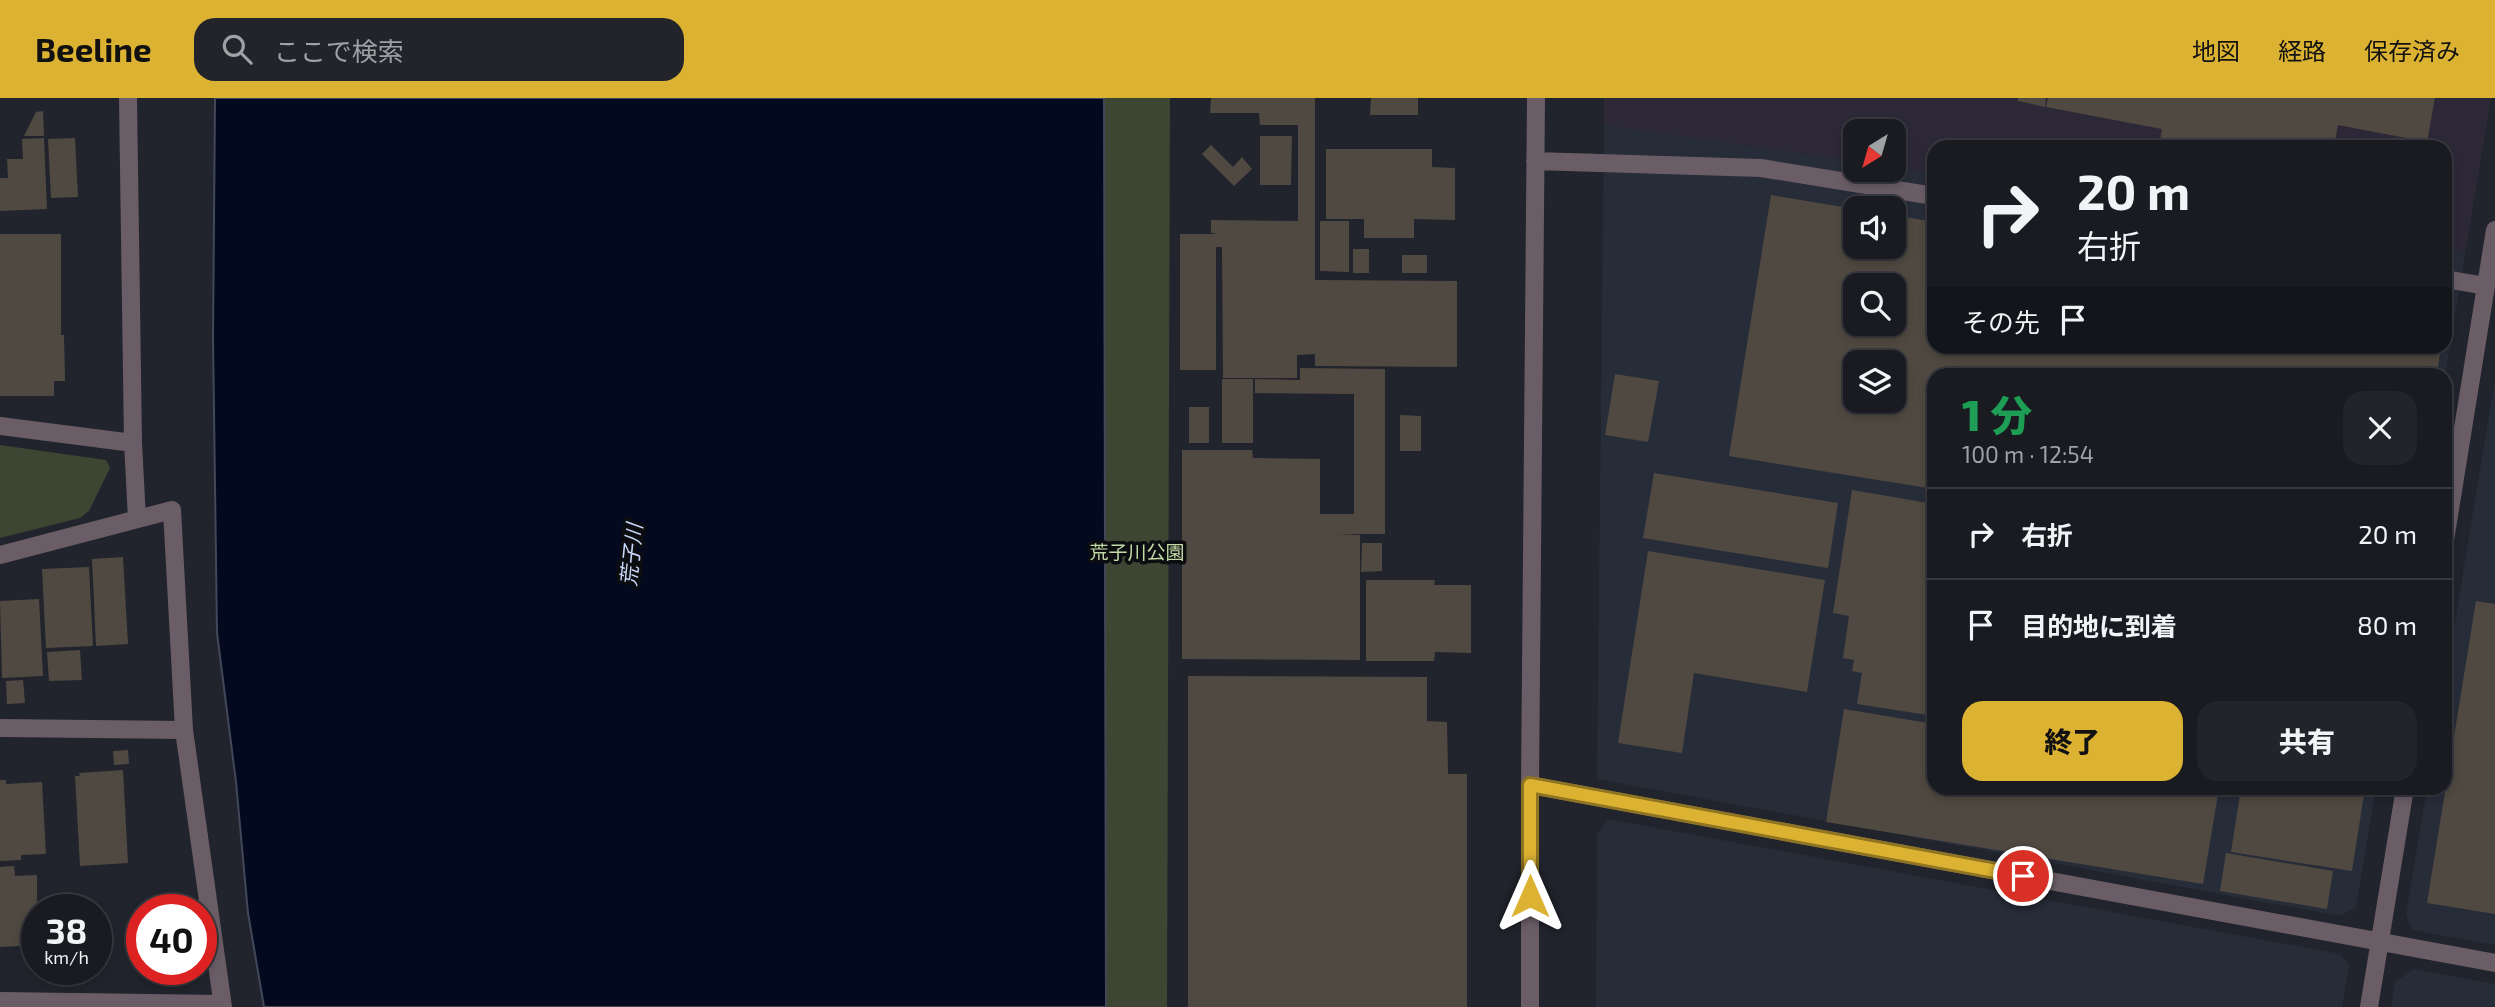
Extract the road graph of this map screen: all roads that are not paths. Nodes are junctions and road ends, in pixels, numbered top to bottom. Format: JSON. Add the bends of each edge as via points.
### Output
{"nodes":[{"id":1,"x":128,"y":98,"type":"edge"},
{"id":2,"x":1536,"y":98,"type":"edge"},
{"id":3,"x":1535,"y":161,"type":"junction"},
{"id":4,"x":1927,"y":195,"type":"edge"},
{"id":5,"x":2495,"y":230,"type":"edge"},
{"id":6,"x":2452,"y":280,"type":"edge"},
{"id":7,"x":2486,"y":286,"type":"junction"},
{"id":8,"x":0,"y":426,"type":"edge"},
{"id":9,"x":133,"y":443,"type":"junction"},
{"id":10,"x":2452,"y":497,"type":"edge"},
{"id":11,"x":137,"y":519,"type":"junction"},
{"id":12,"x":0,"y":555,"type":"edge"},
{"id":13,"x":0,"y":729,"type":"edge"},
{"id":14,"x":184,"y":730,"type":"junction"},
{"id":15,"x":1530,"y":785,"type":"junction"},
{"id":16,"x":2403,"y":795,"type":"edge"},
{"id":17,"x":2379,"y":942,"type":"junction"},
{"id":18,"x":2495,"y":963,"type":"edge"},
{"id":19,"x":0,"y":1000,"type":"edge"},
{"id":20,"x":222,"y":1005,"type":"edge"},
{"id":21,"x":1530,"y":1007,"type":"edge"},
{"id":22,"x":2369,"y":1007,"type":"edge"}],
"edges":[{"from":1,"to":9,"type":"street"},
{"from":2,"to":3,"type":"street"},
{"from":3,"to":4,"type":"street","via":[[1761,169]]},
{"from":3,"to":15,"type":"street"},
{"from":5,"to":7,"type":"street"},
{"from":6,"to":7,"type":"street"},
{"from":7,"to":10,"type":"street"},
{"from":8,"to":9,"type":"street"},
{"from":9,"to":11,"type":"street"},
{"from":11,"to":12,"type":"street"},
{"from":11,"to":14,"type":"street","via":[[172,510]]},
{"from":13,"to":14,"type":"street"},
{"from":14,"to":20,"type":"street"},
{"from":15,"to":17,"type":"street"},
{"from":15,"to":21,"type":"street"},
{"from":16,"to":17,"type":"street"},
{"from":17,"to":18,"type":"street"},
{"from":17,"to":22,"type":"street"},
{"from":19,"to":20,"type":"street"}]}
